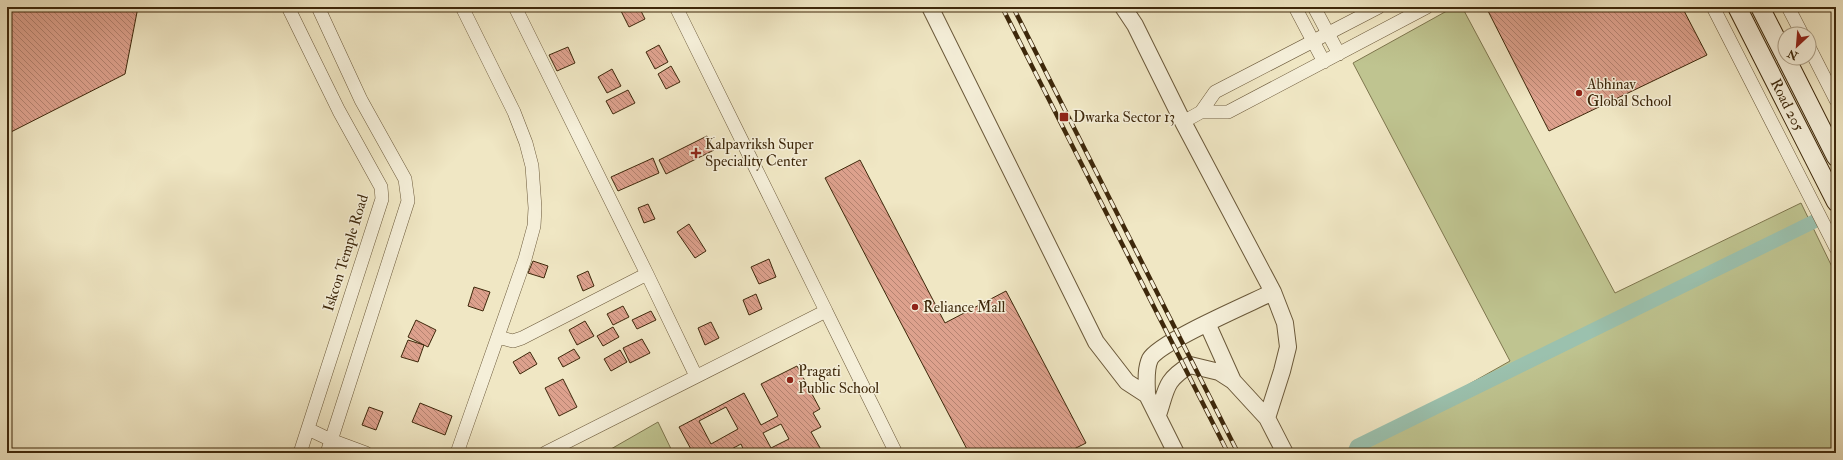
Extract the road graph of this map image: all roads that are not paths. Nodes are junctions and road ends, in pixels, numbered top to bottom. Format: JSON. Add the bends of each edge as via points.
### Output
{"nodes":[{"id":1,"x":288,"y":7,"type":"edge"},
{"id":2,"x":318,"y":7,"type":"edge"},
{"id":3,"x":462,"y":7,"type":"edge"},
{"id":4,"x":515,"y":7,"type":"edge"},
{"id":5,"x":676,"y":7,"type":"edge"},
{"id":6,"x":930,"y":7,"type":"edge"},
{"id":7,"x":1124,"y":7,"type":"edge"},
{"id":8,"x":1295,"y":7,"type":"edge"},
{"id":9,"x":1314,"y":7,"type":"edge"},
{"id":10,"x":1379,"y":7,"type":"edge"},
{"id":11,"x":1427,"y":7,"type":"edge"},
{"id":12,"x":1713,"y":7,"type":"edge"},
{"id":13,"x":1738,"y":7,"type":"edge"},
{"id":14,"x":1760,"y":7,"type":"edge"},
{"id":15,"x":1790,"y":8,"type":"edge"},
{"id":16,"x":1798,"y":26,"type":"edge"},
{"id":17,"x":1328,"y":34,"type":"junction"},
{"id":18,"x":1777,"y":40,"type":"edge"},
{"id":19,"x":1313,"y":41,"type":"junction"},
{"id":20,"x":1339,"y":54,"type":"junction"},
{"id":21,"x":1324,"y":62,"type":"junction"},
{"id":22,"x":1817,"y":63,"type":"edge"},
{"id":23,"x":1790,"y":66,"type":"edge"},
{"id":24,"x":1836,"y":100,"type":"edge"},
{"id":25,"x":1201,"y":112,"type":"junction"},
{"id":26,"x":1183,"y":122,"type":"junction"},
{"id":27,"x":1836,"y":157,"type":"edge"},
{"id":28,"x":1836,"y":202,"type":"edge"},
{"id":29,"x":1836,"y":248,"type":"edge"},
{"id":30,"x":647,"y":274,"type":"junction"},
{"id":31,"x":1273,"y":292,"type":"junction"},
{"id":32,"x":826,"y":311,"type":"junction"},
{"id":33,"x":1207,"y":324,"type":"junction"},
{"id":34,"x":498,"y":337,"type":"junction"},
{"id":35,"x":696,"y":376,"type":"junction"},
{"id":36,"x":1234,"y":381,"type":"junction"},
{"id":37,"x":1147,"y":395,"type":"junction"},
{"id":38,"x":1158,"y":415,"type":"junction"},
{"id":39,"x":1267,"y":418,"type":"junction"},
{"id":40,"x":308,"y":429,"type":"junction"},
{"id":41,"x":331,"y":440,"type":"junction"},
{"id":42,"x":300,"y":453,"type":"edge"},
{"id":43,"x":327,"y":453,"type":"edge"},
{"id":44,"x":366,"y":453,"type":"edge"},
{"id":45,"x":457,"y":453,"type":"edge"},
{"id":46,"x":545,"y":453,"type":"edge"},
{"id":47,"x":896,"y":453,"type":"edge"},
{"id":48,"x":1176,"y":453,"type":"edge"},
{"id":49,"x":1285,"y":453,"type":"edge"}],
"edges":[{"from":1,"to":40,"type":"street","name":"Iskcon Temple Road","via":[[339,111],[381,187],[382,199]]},
{"from":2,"to":41,"type":"street","via":[[361,100],[405,179],[408,201]]},
{"from":3,"to":34,"type":"street","via":[[521,128],[534,179],[535,208],[532,233]]},
{"from":4,"to":30,"type":"street"},
{"from":5,"to":32,"type":"street"},
{"from":6,"to":37,"type":"street","via":[[1096,342],[1126,382]]},
{"from":7,"to":26,"type":"street"},
{"from":8,"to":19,"type":"street"},
{"from":9,"to":17,"type":"street"},
{"from":10,"to":17,"type":"street"},
{"from":11,"to":20,"type":"street"},
{"from":12,"to":29,"type":"street"},
{"from":13,"to":28,"type":"main road","name":"Road 205"},
{"from":14,"to":18,"type":"main road","name":"Road 205"},
{"from":15,"to":16,"type":"street"},
{"from":17,"to":19,"type":"street"},
{"from":17,"to":20,"type":"street"},
{"from":19,"to":21,"type":"street"},
{"from":19,"to":25,"type":"street","via":[[1215,92]]},
{"from":20,"to":21,"type":"street"},
{"from":21,"to":25,"type":"street","via":[[1228,112]]},
{"from":22,"to":24,"type":"street"},
{"from":23,"to":27,"type":"main road","name":"Road 205"},
{"from":25,"to":26,"type":"street"},
{"from":26,"to":31,"type":"street"},
{"from":30,"to":34,"type":"street","via":[[522,338],[513,341]]},
{"from":30,"to":35,"type":"street"},
{"from":31,"to":33,"type":"street"},
{"from":31,"to":39,"type":"street","via":[[1285,323],[1288,347]]},
{"from":32,"to":35,"type":"street"},
{"from":32,"to":47,"type":"street"},
{"from":33,"to":36,"type":"street"},
{"from":33,"to":37,"type":"street","via":[[1157,351],[1150,358],[1147,368]]},
{"from":34,"to":45,"type":"street"},
{"from":35,"to":46,"type":"street"},
{"from":36,"to":38,"type":"street","via":[[1219,372],[1190,365],[1170,380]]},
{"from":36,"to":39,"type":"street"},
{"from":37,"to":38,"type":"street"},
{"from":38,"to":48,"type":"street"},
{"from":39,"to":49,"type":"street"},
{"from":40,"to":41,"type":"street"},
{"from":40,"to":42,"type":"street","name":"Iskcon Temple Road"},
{"from":41,"to":43,"type":"street"},
{"from":41,"to":44,"type":"street"}]}
